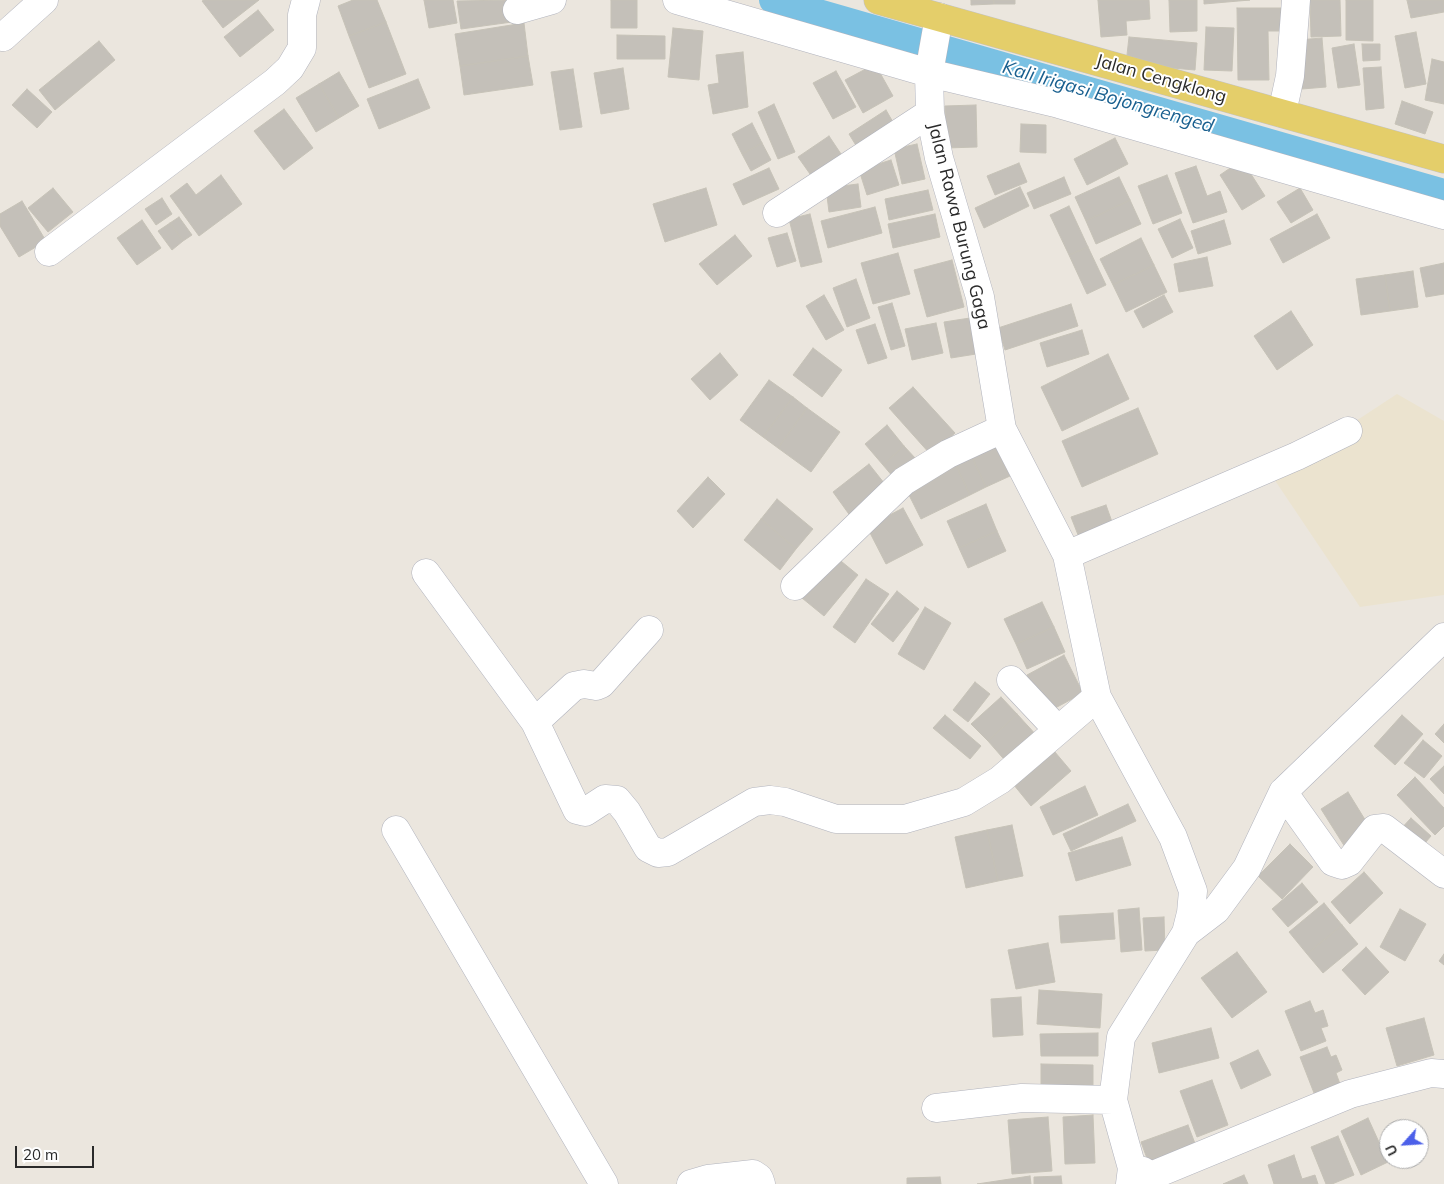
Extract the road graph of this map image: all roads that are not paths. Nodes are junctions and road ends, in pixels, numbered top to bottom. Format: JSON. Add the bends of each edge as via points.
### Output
{"nodes":[{"id":1,"x":44,"y":0,"type":"edge"},
{"id":2,"x":306,"y":0,"type":"edge"},
{"id":3,"x":552,"y":0,"type":"edge"},
{"id":4,"x":677,"y":0,"type":"edge"},
{"id":5,"x":878,"y":0,"type":"edge"},
{"id":6,"x":1296,"y":0,"type":"edge"},
{"id":7,"x":517,"y":10,"type":"dead end"},
{"id":8,"x":938,"y":22,"type":"junction"},
{"id":9,"x":4,"y":37,"type":"dead end"},
{"id":10,"x":930,"y":67,"type":"junction"},
{"id":11,"x":930,"y":113,"type":"junction"},
{"id":12,"x":1282,"y":113,"type":"junction"},
{"id":13,"x":1444,"y":159,"type":"edge"},
{"id":14,"x":777,"y":214,"type":"dead end"},
{"id":15,"x":1444,"y":215,"type":"edge"},
{"id":16,"x":48,"y":252,"type":"dead end"},
{"id":17,"x":1002,"y":429,"type":"junction"},
{"id":18,"x":1348,"y":431,"type":"dead end"},
{"id":19,"x":1067,"y":555,"type":"junction"},
{"id":20,"x":426,"y":573,"type":"dead end"},
{"id":21,"x":795,"y":586,"type":"dead end"},
{"id":22,"x":650,"y":630,"type":"dead end"},
{"id":23,"x":1444,"y":637,"type":"edge"},
{"id":24,"x":1011,"y":680,"type":"dead end"},
{"id":25,"x":1096,"y":697,"type":"junction"},
{"id":26,"x":535,"y":722,"type":"junction"},
{"id":27,"x":1058,"y":730,"type":"junction"},
{"id":28,"x":1283,"y":792,"type":"junction"},
{"id":29,"x":396,"y":830,"type":"dead end"},
{"id":30,"x":1444,"y":874,"type":"edge"},
{"id":31,"x":1186,"y":933,"type":"junction"},
{"id":32,"x":1444,"y":1074,"type":"edge"},
{"id":33,"x":1114,"y":1100,"type":"junction"},
{"id":34,"x":936,"y":1108,"type":"dead end"},
{"id":35,"x":1142,"y":1178,"type":"edge"},
{"id":36,"x":604,"y":1184,"type":"edge"},
{"id":37,"x":691,"y":1184,"type":"edge"},
{"id":38,"x":761,"y":1184,"type":"edge"}],
"edges":[{"from":1,"to":9,"type":"street"},
{"from":2,"to":16,"type":"street","via":[[302,15],[302,48],[290,68]]},
{"from":3,"to":7,"type":"street"},
{"from":4,"to":10,"type":"street"},
{"from":5,"to":8,"type":"main road","name":"Jalan Cengklong"},
{"from":6,"to":12,"type":"street","via":[[1290,76]]},
{"from":8,"to":10,"type":"street","name":"Jalan Rawa Burung Gaga"},
{"from":8,"to":12,"type":"main road","name":"Jalan Cengklong"},
{"from":10,"to":11,"type":"street","name":"Jalan Rawa Burung Gaga"},
{"from":10,"to":15,"type":"street"},
{"from":11,"to":14,"type":"street"},
{"from":11,"to":17,"type":"street","name":"Jalan Rawa Burung Gaga","via":[[939,158],[980,297]]},
{"from":12,"to":13,"type":"main road","name":"Jalan Cengklong"},
{"from":17,"to":19,"type":"street","name":"Jalan Rawa Burung Gaga"},
{"from":17,"to":21,"type":"street","via":[[948,454],[904,481]]},
{"from":18,"to":19,"type":"street"},
{"from":19,"to":25,"type":"street","name":"Jalan Rawa Burung Gaga"},
{"from":20,"to":26,"type":"street"},
{"from":22,"to":26,"type":"street","via":[[601,684],[574,686]]},
{"from":23,"to":28,"type":"street"},
{"from":24,"to":27,"type":"street"},
{"from":25,"to":27,"type":"street"},
{"from":25,"to":31,"type":"street","name":"Jalan Rawa Burung Gaga","via":[[1173,837],[1193,891]]},
{"from":26,"to":27,"type":"street","via":[[577,810],[585,812],[605,799],[617,800],[648,848],[658,853],[668,852],[754,802],[785,802],[836,819],[905,819],[964,802],[1000,780]]},
{"from":28,"to":30,"type":"street","via":[[1333,862],[1342,865],[1349,862],[1375,829],[1384,828]]},
{"from":28,"to":31,"type":"street","via":[[1247,868],[1216,910]]},
{"from":29,"to":36,"type":"street"},
{"from":31,"to":33,"type":"street","name":"Jalan Rawa Burung Gaga","via":[[1121,1037]]},
{"from":32,"to":35,"type":"street","via":[[1431,1073],[1350,1094]]},
{"from":33,"to":34,"type":"street","via":[[1022,1098]]},
{"from":33,"to":35,"type":"street","name":"Jalan Rawa Burung Gaga"},
{"from":37,"to":38,"type":"street","via":[[708,1178],[753,1174]]}]}
